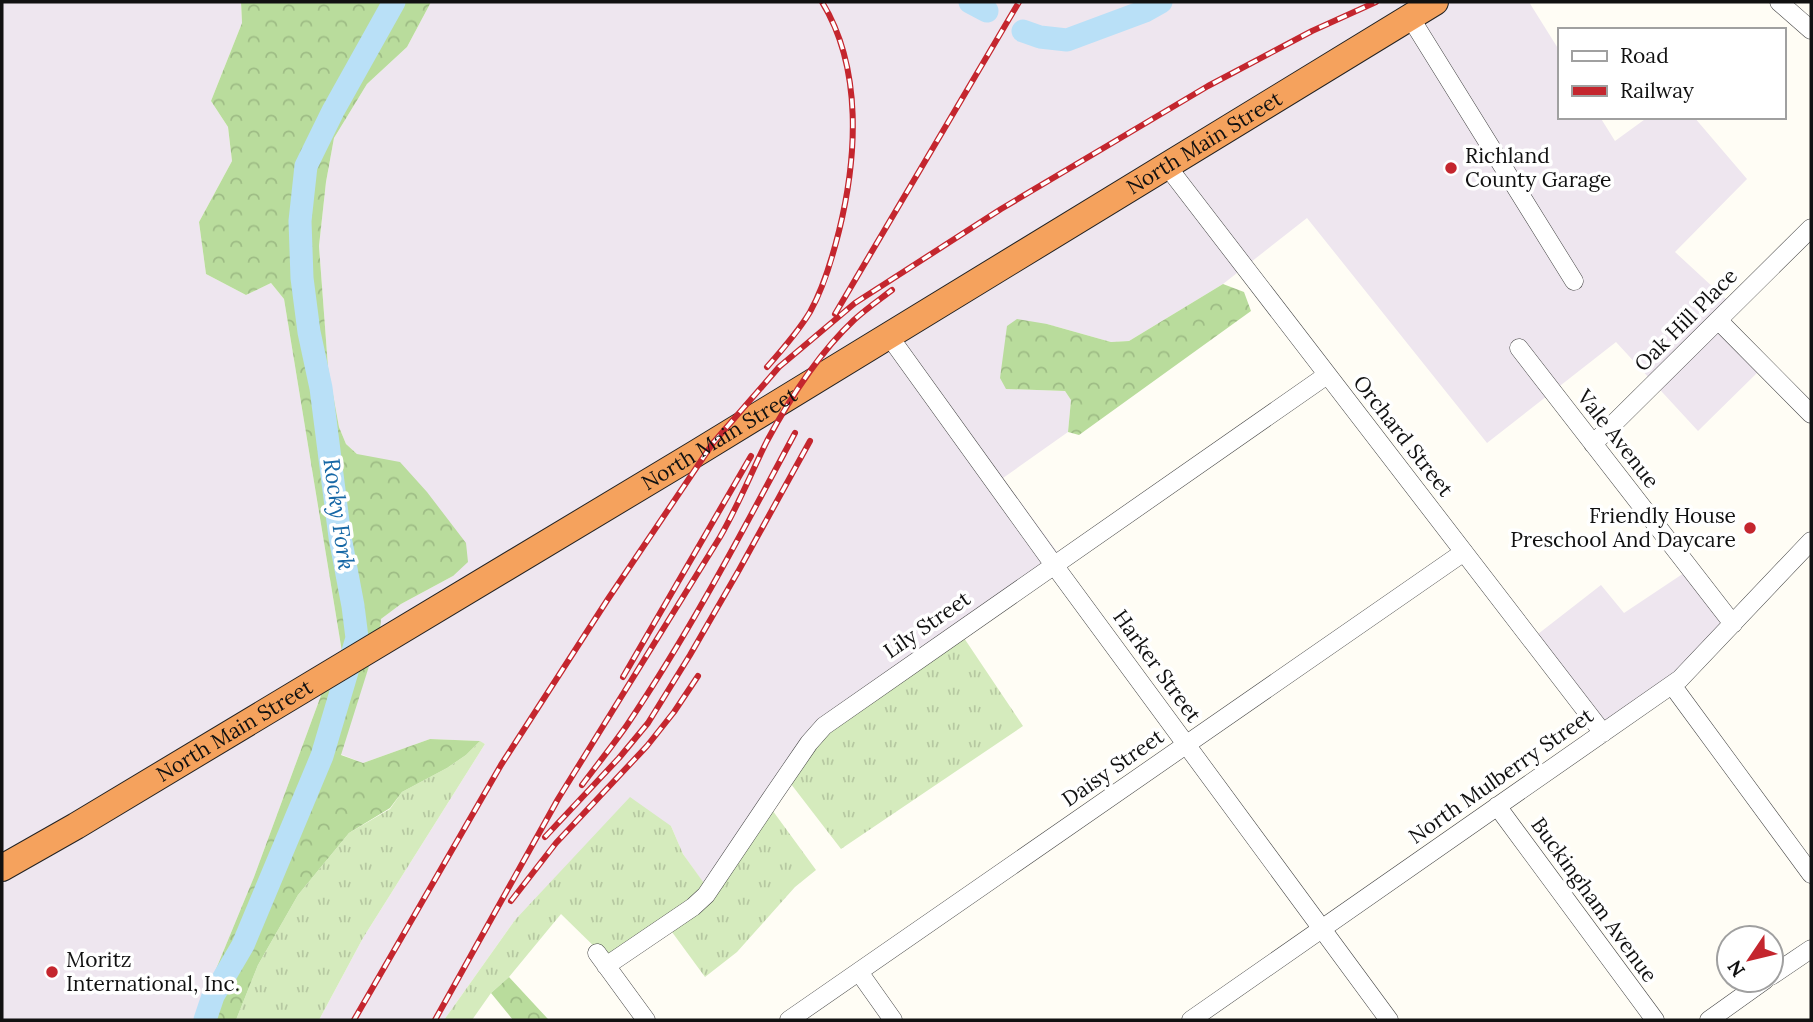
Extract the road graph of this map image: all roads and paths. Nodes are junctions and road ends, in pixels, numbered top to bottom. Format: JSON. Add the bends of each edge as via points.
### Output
{"nodes":[{"id":1,"x":1434,"y":2,"type":"edge"},
{"id":2,"x":1779,"y":2,"type":"edge"},
{"id":3,"x":1410,"y":17,"type":"junction"},
{"id":4,"x":1811,"y":30,"type":"edge"},
{"id":5,"x":1167,"y":166,"type":"junction"},
{"id":6,"x":1811,"y":228,"type":"edge"},
{"id":7,"x":1574,"y":281,"type":"dead end"},
{"id":8,"x":1718,"y":320,"type":"junction"},
{"id":9,"x":889,"y":336,"type":"junction"},
{"id":10,"x":1519,"y":348,"type":"dead end"},
{"id":11,"x":1327,"y":375,"type":"junction"},
{"id":12,"x":1811,"y":414,"type":"edge"},
{"id":13,"x":1593,"y":444,"type":"junction"},
{"id":14,"x":1811,"y":541,"type":"edge"},
{"id":15,"x":1464,"y":552,"type":"junction"},
{"id":16,"x":1054,"y":565,"type":"junction"},
{"id":17,"x":1733,"y":624,"type":"junction"},
{"id":18,"x":1672,"y":685,"type":"junction"},
{"id":19,"x":1602,"y":733,"type":"junction"},
{"id":20,"x":1186,"y":744,"type":"junction"},
{"id":21,"x":1497,"y":806,"type":"junction"},
{"id":22,"x":2,"y":868,"type":"edge"},
{"id":23,"x":1811,"y":874,"type":"edge"},
{"id":24,"x":1322,"y":929,"type":"junction"},
{"id":25,"x":1811,"y":949,"type":"edge"},
{"id":26,"x":1785,"y":967,"type":"edge"},
{"id":27,"x":859,"y":972,"type":"junction"},
{"id":28,"x":1745,"y":994,"type":"edge"},
{"id":29,"x":646,"y":1020,"type":"edge"},
{"id":30,"x":789,"y":1020,"type":"edge"},
{"id":31,"x":893,"y":1020,"type":"edge"},
{"id":32,"x":1191,"y":1020,"type":"edge"},
{"id":33,"x":1389,"y":1020,"type":"edge"},
{"id":34,"x":1655,"y":1020,"type":"edge"},
{"id":35,"x":1709,"y":1020,"type":"edge"}],
"edges":[{"from":1,"to":3,"type":"highway","name":"North Main Street"},
{"from":2,"to":4,"type":"street"},
{"from":3,"to":5,"type":"highway","name":"North Main Street"},
{"from":3,"to":7,"type":"street"},
{"from":5,"to":9,"type":"highway","name":"North Main Street"},
{"from":5,"to":11,"type":"street","name":"Orchard Street"},
{"from":6,"to":8,"type":"street","name":"Oak Hill Place"},
{"from":8,"to":12,"type":"street"},
{"from":8,"to":13,"type":"street","name":"Oak Hill Place"},
{"from":9,"to":16,"type":"street","name":"Harker Street"},
{"from":9,"to":22,"type":"highway","name":"North Main Street"},
{"from":10,"to":13,"type":"street","name":"Vale Avenue"},
{"from":11,"to":15,"type":"street","name":"Orchard Street"},
{"from":11,"to":16,"type":"street","name":"Lily Street"},
{"from":13,"to":17,"type":"street","name":"Vale Avenue"},
{"from":14,"to":17,"type":"street","name":"North Mulberry Street"},
{"from":15,"to":19,"type":"street","name":"Orchard Street"},
{"from":15,"to":20,"type":"street","name":"Daisy Street"},
{"from":16,"to":20,"type":"street","name":"Harker Street"},
{"from":16,"to":29,"type":"street","name":"Lily Street","via":[[824,726],[706,895],[601,960]]},
{"from":17,"to":18,"type":"street","name":"North Mulberry Street"},
{"from":18,"to":19,"type":"street","name":"North Mulberry Street"},
{"from":18,"to":23,"type":"street"},
{"from":19,"to":21,"type":"street","name":"North Mulberry Street"},
{"from":20,"to":24,"type":"street","name":"Harker Street"},
{"from":20,"to":27,"type":"street","name":"Daisy Street"},
{"from":21,"to":24,"type":"street","name":"North Mulberry Street"},
{"from":21,"to":34,"type":"street","name":"Buckingham Avenue"},
{"from":24,"to":32,"type":"street","name":"North Mulberry Street"},
{"from":24,"to":33,"type":"street","name":"Harker Street"},
{"from":25,"to":26,"type":"street"},
{"from":27,"to":30,"type":"street","name":"Daisy Street"},
{"from":27,"to":31,"type":"street"},
{"from":28,"to":35,"type":"street"}]}
